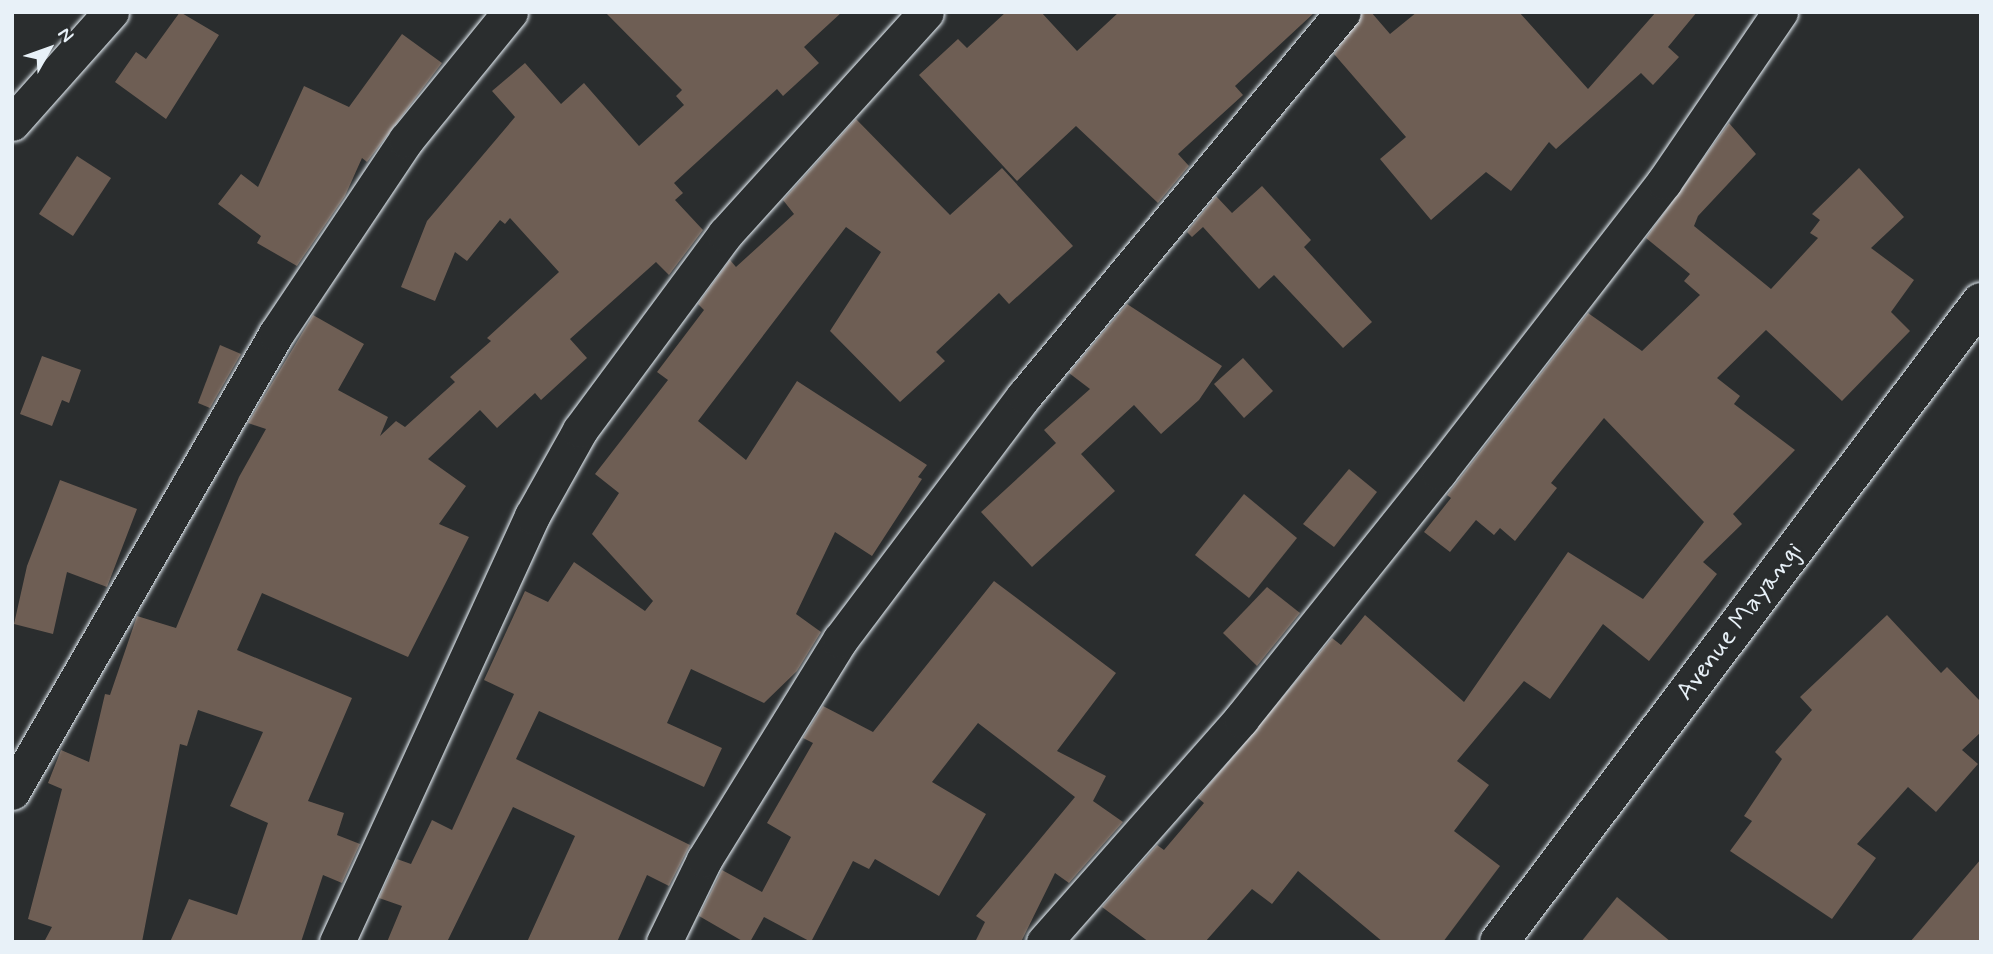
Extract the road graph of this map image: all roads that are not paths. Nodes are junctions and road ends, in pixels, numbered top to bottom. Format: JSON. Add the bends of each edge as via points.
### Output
{"nodes":[{"id":1,"x":111,"y":12,"type":"edge"},
{"id":2,"x":510,"y":12,"type":"edge"},
{"id":3,"x":926,"y":12,"type":"edge"},
{"id":4,"x":1343,"y":12,"type":"edge"},
{"id":5,"x":1780,"y":12,"type":"edge"},
{"id":6,"x":12,"y":123,"type":"edge"},
{"id":7,"x":1981,"y":302,"type":"edge"},
{"id":8,"x":12,"y":792,"type":"edge"},
{"id":9,"x":337,"y":942,"type":"edge"},
{"id":10,"x":664,"y":942,"type":"edge"},
{"id":11,"x":1044,"y":942,"type":"edge"},
{"id":12,"x":1499,"y":942,"type":"edge"}],
"edges":[{"from":1,"to":6,"type":"street"},
{"from":2,"to":8,"type":"street","via":[[406,140],[276,334]]},
{"from":3,"to":9,"type":"street","via":[[725,234],[580,430],[532,516]]},
{"from":4,"to":10,"type":"street","via":[[1032,385],[840,640],[704,860]]},
{"from":5,"to":11,"type":"street","via":[[1664,182],[1439,472],[1241,719]]},
{"from":7,"to":12,"type":"street","name":"Avenue Mayangi"}]}
